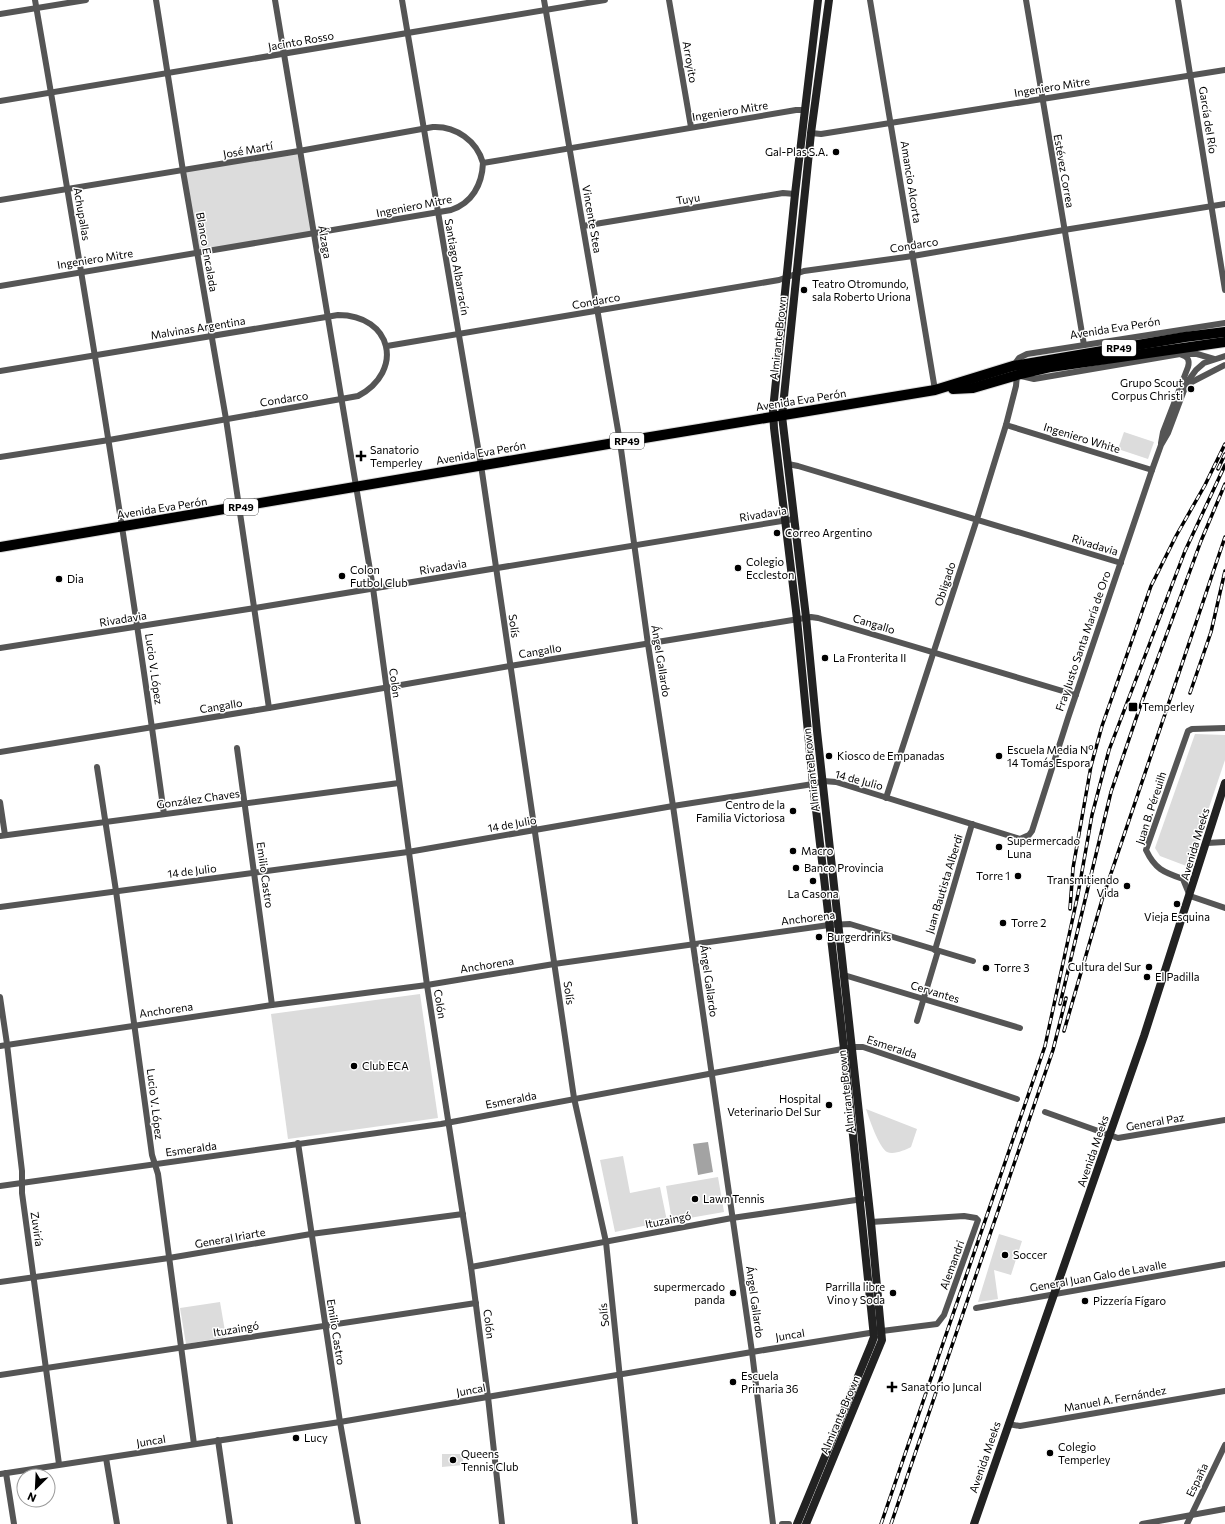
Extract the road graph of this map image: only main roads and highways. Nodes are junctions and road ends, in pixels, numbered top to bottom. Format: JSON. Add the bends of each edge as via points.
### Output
{"nodes":[{"id":1,"x":818,"y":0,"type":"edge"},
{"id":2,"x":829,"y":0,"type":"edge"},
{"id":3,"x":1225,"y":332,"type":"edge"},
{"id":4,"x":1225,"y":342,"type":"edge"},
{"id":5,"x":1015,"y":370,"type":"junction"},
{"id":6,"x":778,"y":416,"type":"junction"},
{"id":7,"x":0,"y":547,"type":"edge"},
{"id":8,"x":1225,"y":783,"type":"edge"},
{"id":9,"x":797,"y":1524,"type":"edge"},
{"id":10,"x":806,"y":1524,"type":"edge"},
{"id":11,"x":974,"y":1524,"type":"edge"}],
"edges":[{"from":1,"to":6,"type":"main road","name":"Almirante Brown","via":[[795,194]]},
{"from":2,"to":6,"type":"main road","name":"Almirante Brown"},
{"from":3,"to":5,"type":"main road","number":"RP49","via":[[1185,337]]},
{"from":4,"to":5,"type":"main road","number":"RP49"},
{"from":5,"to":6,"type":"main road","name":"Avenida Eva Perón","number":"RP49","via":[[974,388],[939,390]]},
{"from":6,"to":7,"type":"main road","name":"Avenida Eva Perón","number":"RP49"},
{"from":6,"to":9,"type":"main road","name":"Almirante Brown","via":[[785,520],[873,1332],[871,1345]]},
{"from":6,"to":10,"type":"main road","name":"Almirante Brown","via":[[788,464],[806,617],[882,1331],[881,1344]]},
{"from":8,"to":11,"type":"main road","name":"Avenida Meeks","via":[[1110,1136]]}]}
